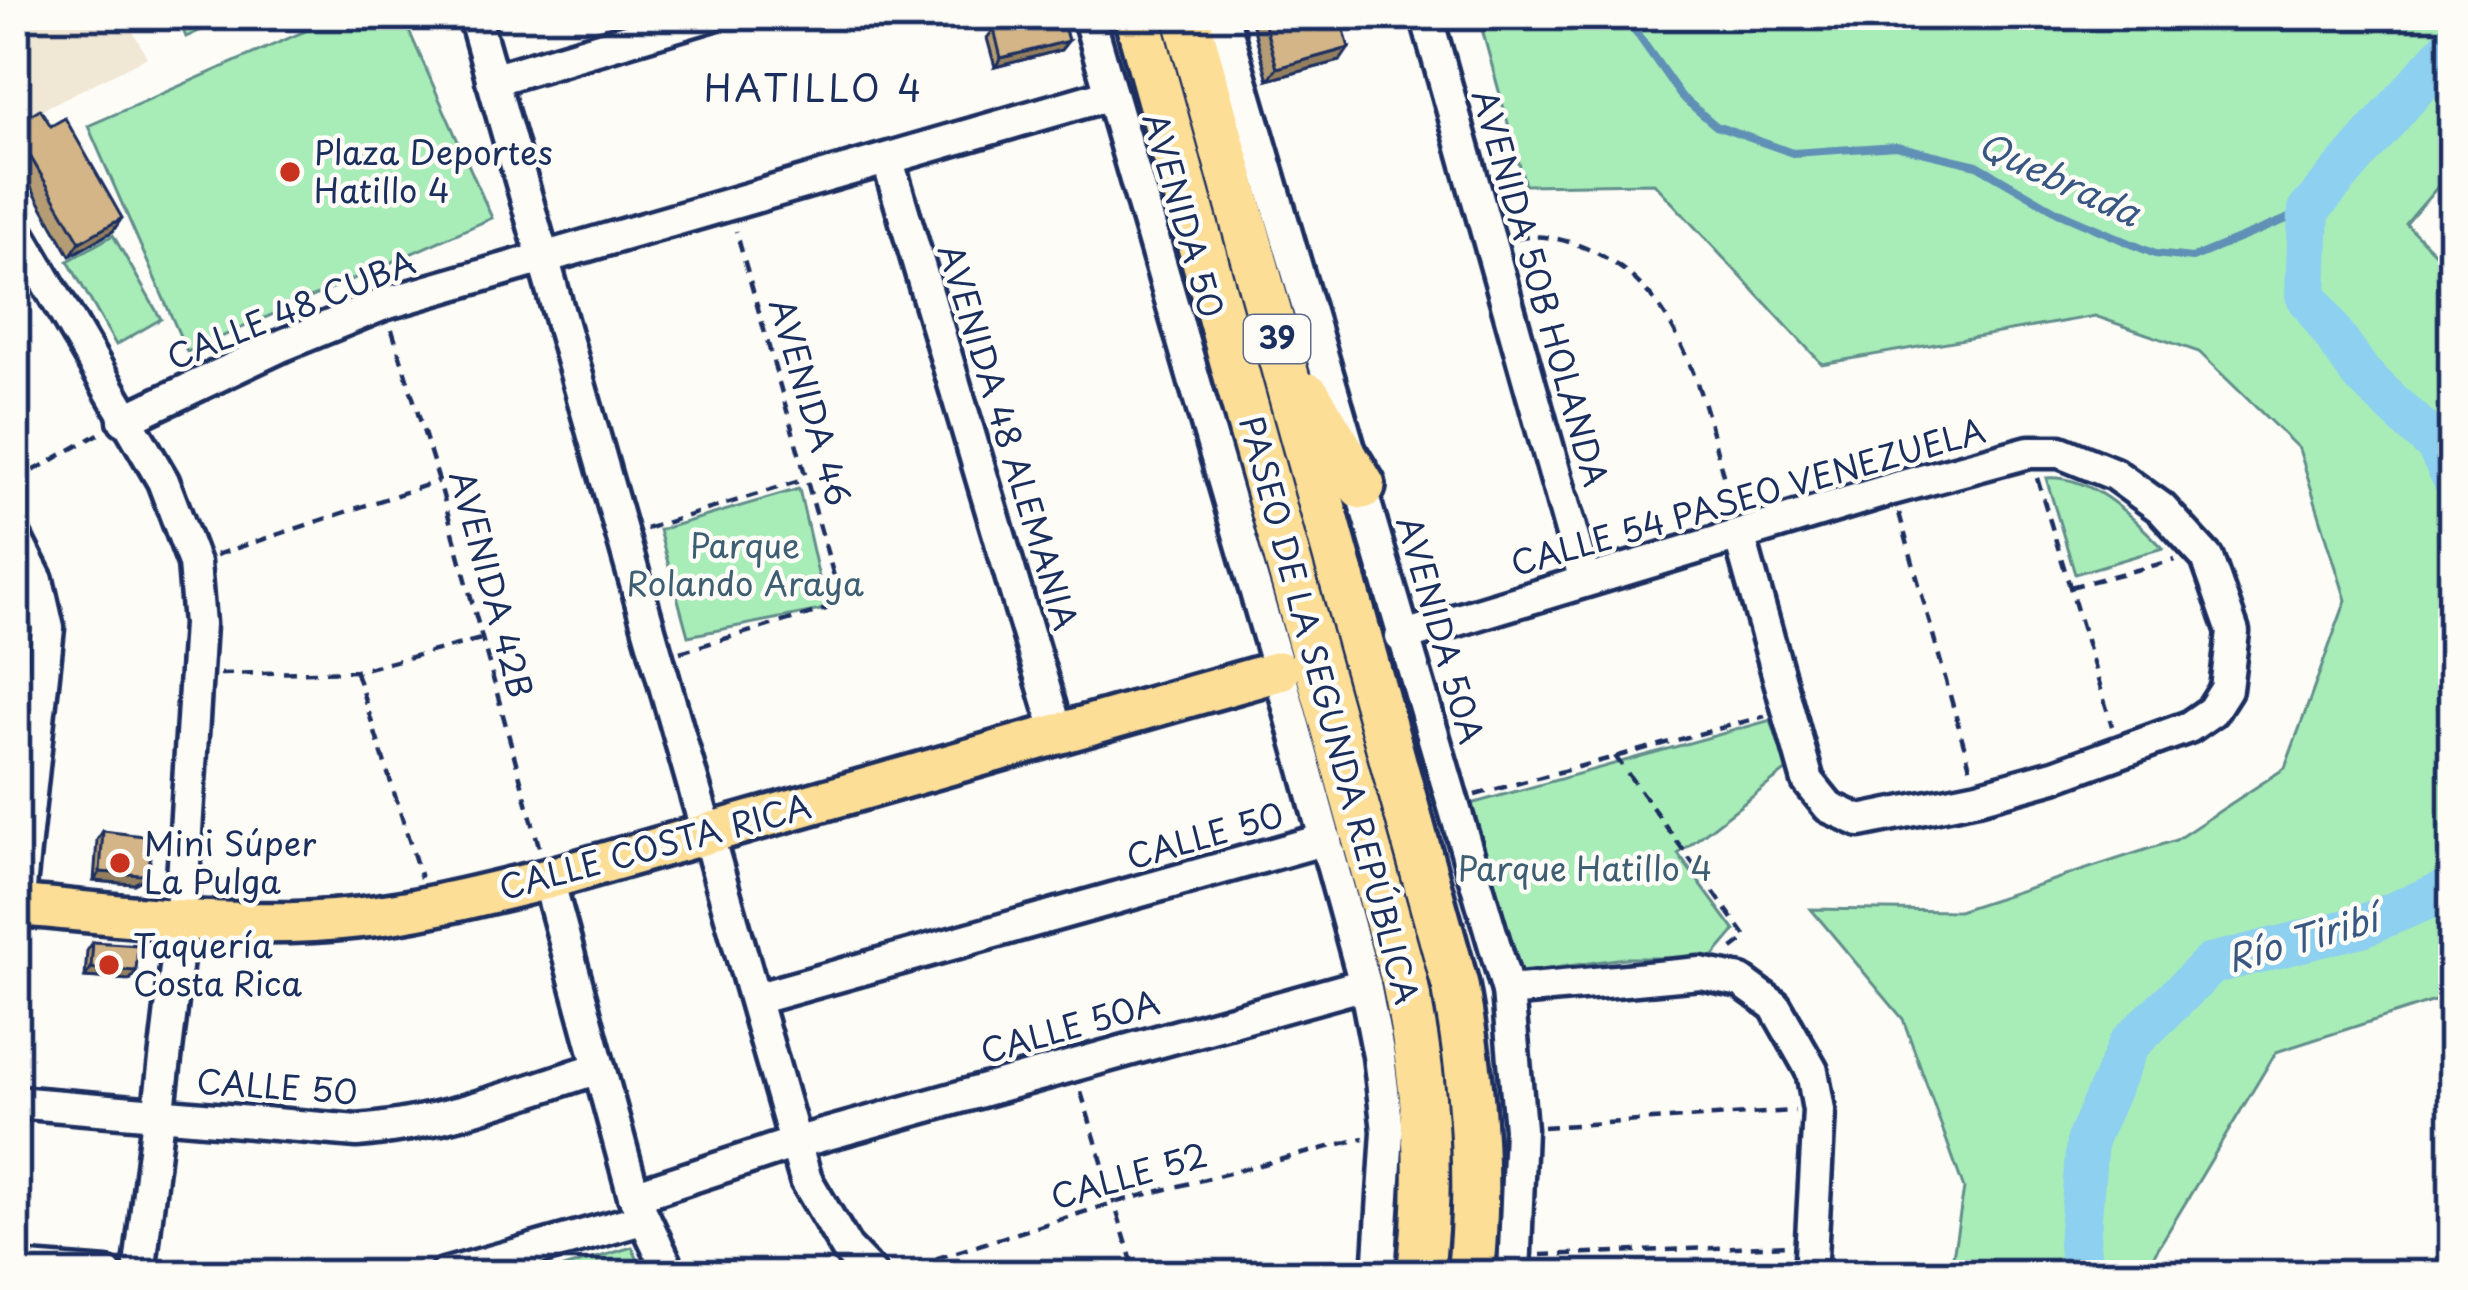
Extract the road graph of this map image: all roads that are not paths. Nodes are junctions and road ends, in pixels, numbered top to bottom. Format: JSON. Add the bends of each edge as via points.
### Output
{"nodes":[{"id":1,"x":474,"y":15,"type":"edge"},
{"id":2,"x":711,"y":15,"type":"edge"},
{"id":3,"x":1088,"y":15,"type":"edge"},
{"id":4,"x":1137,"y":15,"type":"edge"},
{"id":5,"x":1426,"y":15,"type":"edge"},
{"id":6,"x":1197,"y":19,"type":"edge"},
{"id":7,"x":492,"y":80,"type":"junction"},
{"id":8,"x":1111,"y":94,"type":"junction"},
{"id":9,"x":889,"y":161,"type":"junction"},
{"id":10,"x":15,"y":229,"type":"edge"},
{"id":11,"x":544,"y":257,"type":"junction"},
{"id":12,"x":1279,"y":346,"type":"junction"},
{"id":13,"x":124,"y":420,"type":"junction"},
{"id":14,"x":1362,"y":486,"type":"junction"},
{"id":15,"x":15,"y":537,"type":"edge"},
{"id":16,"x":1740,"y":538,"type":"junction"},
{"id":17,"x":1585,"y":581,"type":"junction"},
{"id":18,"x":1402,"y":637,"type":"junction"},
{"id":19,"x":1279,"y":671,"type":"junction"},
{"id":20,"x":1058,"y":734,"type":"junction"},
{"id":21,"x":708,"y":833,"type":"junction"},
{"id":22,"x":1326,"y":839,"type":"junction"},
{"id":23,"x":548,"y":879,"type":"junction"},
{"id":24,"x":16,"y":905,"type":"edge"},
{"id":25,"x":181,"y":919,"type":"junction"},
{"id":26,"x":1365,"y":984,"type":"junction"},
{"id":27,"x":1508,"y":991,"type":"junction"},
{"id":28,"x":755,"y":999,"type":"junction"},
{"id":29,"x":599,"y":1068,"type":"junction"},
{"id":30,"x":15,"y":1102,"type":"edge"},
{"id":31,"x":161,"y":1116,"type":"junction"},
{"id":32,"x":795,"y":1143,"type":"junction"},
{"id":33,"x":638,"y":1208,"type":"junction"},
{"id":34,"x":1811,"y":1260,"type":"edge"},
{"id":35,"x":1516,"y":1266,"type":"edge"},
{"id":36,"x":15,"y":1268,"type":"edge"},
{"id":37,"x":107,"y":1275,"type":"edge"},
{"id":38,"x":139,"y":1275,"type":"edge"},
{"id":39,"x":444,"y":1275,"type":"edge"},
{"id":40,"x":671,"y":1275,"type":"edge"},
{"id":41,"x":872,"y":1275,"type":"edge"},
{"id":42,"x":1379,"y":1275,"type":"edge"},
{"id":43,"x":1420,"y":1275,"type":"edge"},
{"id":44,"x":1470,"y":1275,"type":"edge"}],
"edges":[{"from":1,"to":7,"type":"street"},
{"from":2,"to":7,"type":"street"},
{"from":3,"to":8,"type":"street","name":"AVENIDA 50"},
{"from":4,"to":43,"type":"highway","name":"PASEO DE LA SEGUNDA REPÚBLICA","number":"39","via":[[1404,979],[1427,1121]]},
{"from":5,"to":17,"type":"street","name":"AVENIDA 50B HOLANDA"},
{"from":6,"to":12,"type":"highway","name":"PASEO DE LA SEGUNDA REPÚBLICA","number":"39"},
{"from":6,"to":14,"type":"street","name":"AVENIDA 50A"},
{"from":7,"to":11,"type":"street"},
{"from":8,"to":9,"type":"street","name":"CALLE 48 CUBA"},
{"from":8,"to":19,"type":"street","name":"AVENIDA 50"},
{"from":9,"to":11,"type":"street","name":"CALLE 48 CUBA"},
{"from":9,"to":20,"type":"street","name":"AVENIDA 48 ALEMANIA"},
{"from":10,"to":13,"type":"street"},
{"from":11,"to":13,"type":"street","name":"CALLE 48 CUBA","via":[[384,304]]},
{"from":11,"to":21,"type":"street"},
{"from":12,"to":14,"type":"highway"},
{"from":12,"to":44,"type":"highway","name":"PASEO DE LA SEGUNDA REPÚBLICA","number":"39","via":[[1454,985],[1465,1039]]},
{"from":13,"to":25,"type":"street","via":[[163,481],[194,563],[200,624]]},
{"from":14,"to":18,"type":"street","name":"AVENIDA 50A"},
{"from":15,"to":24,"type":"street","via":[[38,580],[48,628]]},
{"from":16,"to":16,"type":"street","name":"CALLE 54 PASEO VENEZUELA","via":[[1892,489],[2030,452],[2060,452],[2114,474],[2161,508],[2202,553],[2233,632],[2226,688],[2189,727],[2120,754],[1978,797],[1860,821],[1828,807],[1808,781]]},
{"from":16,"to":17,"type":"street","name":"CALLE 54 PASEO VENEZUELA"},
{"from":17,"to":18,"type":"street","name":"CALLE 54 PASEO VENEZUELA"},
{"from":18,"to":27,"type":"street","name":"AVENIDA 50A"},
{"from":19,"to":20,"type":"main road","name":"CALLE COSTA RICA"},
{"from":19,"to":22,"type":"street","name":"AVENIDA 50"},
{"from":20,"to":21,"type":"main road","name":"CALLE COSTA RICA"},
{"from":21,"to":23,"type":"main road","name":"CALLE COSTA RICA"},
{"from":21,"to":28,"type":"street"},
{"from":22,"to":26,"type":"street","name":"AVENIDA 50"},
{"from":22,"to":28,"type":"street","name":"CALLE 50"},
{"from":23,"to":25,"type":"main road","name":"CALLE COSTA RICA","via":[[430,907],[297,922]]},
{"from":23,"to":29,"type":"street"},
{"from":24,"to":25,"type":"main road","name":"CALLE COSTA RICA"},
{"from":25,"to":31,"type":"street"},
{"from":26,"to":32,"type":"street","name":"CALLE 50A"},
{"from":26,"to":42,"type":"street","name":"AVENIDA 50","via":[[1388,1131]]},
{"from":27,"to":34,"type":"street","via":[[1700,973],[1741,981],[1775,1006],[1813,1071],[1819,1110]]},
{"from":27,"to":35,"type":"street","name":"AVENIDA 50A","via":[[1520,1129]]},
{"from":28,"to":32,"type":"street"},
{"from":29,"to":31,"type":"street","name":"CALLE 50","via":[[393,1128]]},
{"from":29,"to":33,"type":"street"},
{"from":30,"to":31,"type":"street","name":"CALLE 50"},
{"from":31,"to":38,"type":"street"},
{"from":32,"to":33,"type":"street","name":"CALLE 50A"},
{"from":32,"to":41,"type":"street","via":[[824,1216]]},
{"from":33,"to":39,"type":"street","name":"CALLE 50A"},
{"from":33,"to":40,"type":"street"},
{"from":36,"to":37,"type":"street"}]}
